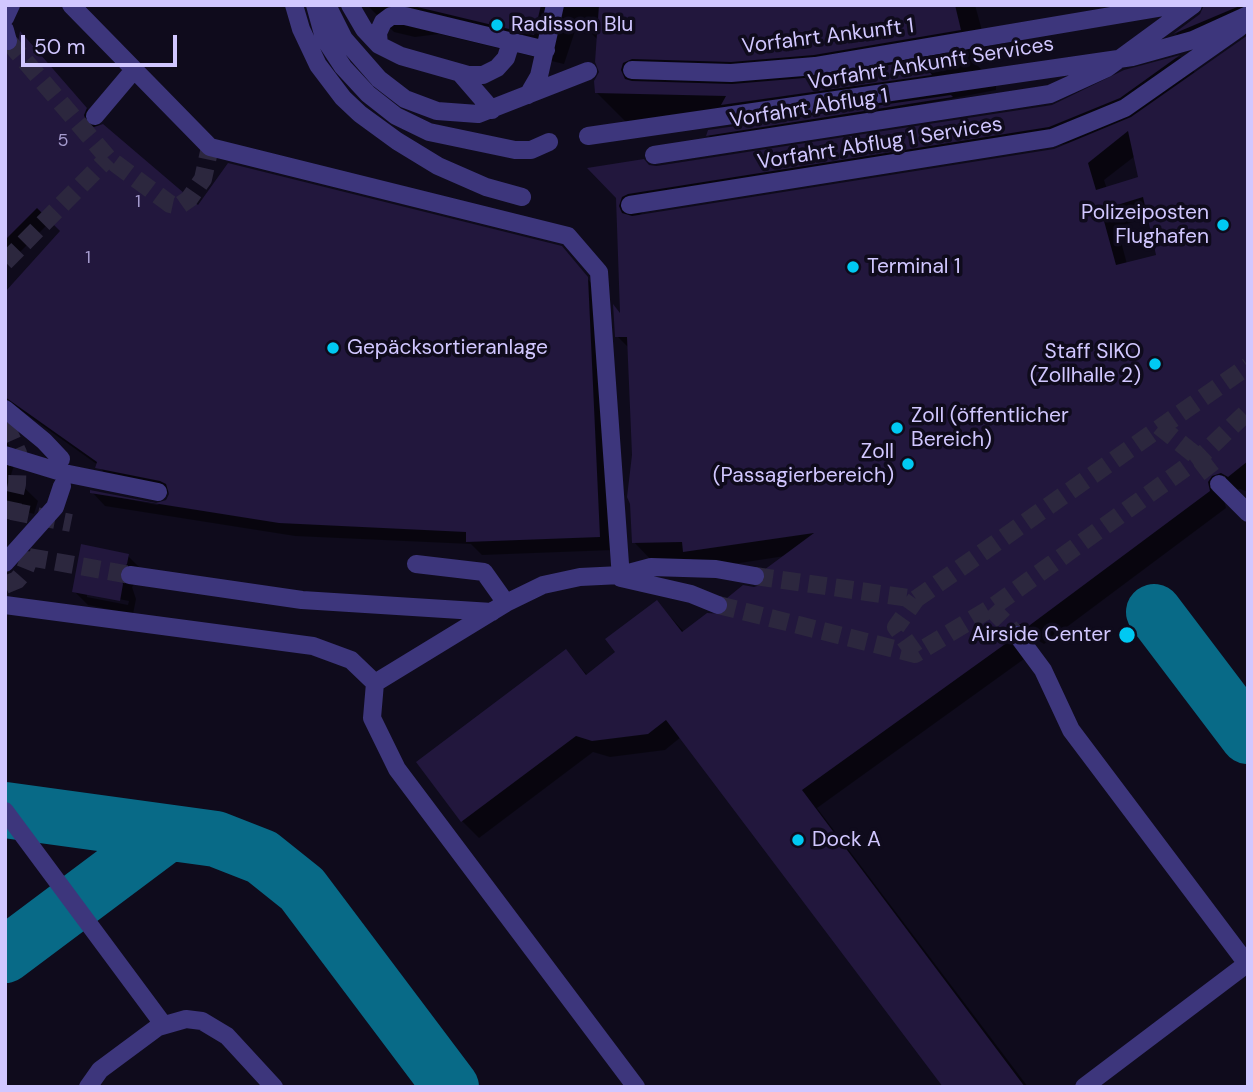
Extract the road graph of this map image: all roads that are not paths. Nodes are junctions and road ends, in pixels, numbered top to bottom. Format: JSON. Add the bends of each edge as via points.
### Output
{"nodes":[{"id":1,"x":11,"y":5,"type":"edge"},
{"id":2,"x":71,"y":5,"type":"edge"},
{"id":3,"x":294,"y":5,"type":"edge"},
{"id":4,"x":315,"y":5,"type":"edge"},
{"id":5,"x":327,"y":5,"type":"edge"},
{"id":6,"x":351,"y":5,"type":"edge"},
{"id":7,"x":555,"y":5,"type":"edge"},
{"id":8,"x":1176,"y":5,"type":"edge"},
{"id":9,"x":1193,"y":5,"type":"edge"},
{"id":10,"x":1248,"y":15,"type":"edge"},
{"id":11,"x":5,"y":18,"type":"edge"},
{"id":12,"x":1248,"y":21,"type":"edge"},
{"id":13,"x":512,"y":42,"type":"junction"},
{"id":14,"x":379,"y":45,"type":"junction"},
{"id":15,"x":546,"y":50,"type":"junction"},
{"id":16,"x":134,"y":71,"type":"junction"},
{"id":17,"x":587,"y":71,"type":"dead end"},
{"id":18,"x":460,"y":73,"type":"junction"},
{"id":19,"x":632,"y":77,"type":"dead end"},
{"id":20,"x":528,"y":95,"type":"junction"},
{"id":21,"x":492,"y":110,"type":"junction"},
{"id":22,"x":94,"y":116,"type":"dead end"},
{"id":23,"x":550,"y":142,"type":"dead end"},
{"id":24,"x":588,"y":142,"type":"dead end"},
{"id":25,"x":654,"y":156,"type":"dead end"},
{"id":26,"x":522,"y":197,"type":"dead end"},
{"id":27,"x":629,"y":199,"type":"dead end"},
{"id":28,"x":5,"y":409,"type":"edge"},
{"id":29,"x":5,"y":456,"type":"edge"},
{"id":30,"x":61,"y":459,"type":"dead end"},
{"id":31,"x":1219,"y":484,"type":"tunnel mouth"},
{"id":32,"x":62,"y":486,"type":"dead end"},
{"id":33,"x":158,"y":492,"type":"dead end"},
{"id":34,"x":1248,"y":513,"type":"edge"},
{"id":35,"x":5,"y":563,"type":"edge"},
{"id":36,"x":416,"y":564,"type":"dead end"},
{"id":37,"x":130,"y":575,"type":"tunnel mouth"},
{"id":38,"x":621,"y":576,"type":"junction"},
{"id":39,"x":755,"y":576,"type":"tunnel mouth"},
{"id":40,"x":5,"y":605,"type":"edge"},
{"id":41,"x":718,"y":605,"type":"tunnel mouth"},
{"id":42,"x":499,"y":608,"type":"junction"},
{"id":43,"x":1017,"y":635,"type":"tunnel mouth"},
{"id":44,"x":375,"y":684,"type":"junction"},
{"id":45,"x":5,"y":811,"type":"edge"},
{"id":46,"x":1247,"y":964,"type":"edge"},
{"id":47,"x":163,"y":1024,"type":"junction"},
{"id":48,"x":88,"y":1087,"type":"edge"},
{"id":49,"x":274,"y":1087,"type":"edge"},
{"id":50,"x":636,"y":1087,"type":"edge"},
{"id":51,"x":1084,"y":1087,"type":"edge"}],
"edges":[{"from":1,"to":11,"type":"lane"},
{"from":2,"to":16,"type":"lane"},
{"from":3,"to":26,"type":"lane","via":[[318,65],[360,114],[438,166]]},
{"from":4,"to":23,"type":"lane","via":[[324,38],[343,67],[396,116],[429,132],[515,150],[531,150]]},
{"from":5,"to":21,"type":"lane","via":[[366,67],[405,99],[437,111],[478,114]]},
{"from":6,"to":14,"type":"lane"},
{"from":7,"to":15,"type":"lane"},
{"from":8,"to":19,"type":"lane","name":"Vorfahrt Ankunft 1","via":[[816,66]]},
{"from":9,"to":25,"type":"lane","name":"Vorfahrt Abflug 1","via":[[1090,78],[1050,94]]},
{"from":10,"to":24,"type":"lane","name":"Vorfahrt Ankunft Services","via":[[1193,40],[1132,57],[615,133]]},
{"from":12,"to":27,"type":"lane","name":"Vorfahrt Abflug 1 Services","via":[[1158,87],[1098,121],[1052,138],[665,201]]},
{"from":13,"to":14,"type":"lane","via":[[391,16],[383,22]]},
{"from":13,"to":15,"type":"lane"},
{"from":13,"to":18,"type":"lane","via":[[502,64],[491,72]]},
{"from":14,"to":18,"type":"lane"},
{"from":15,"to":20,"type":"lane","via":[[536,85]]},
{"from":16,"to":22,"type":"lane"},
{"from":16,"to":38,"type":"lane","via":[[210,147],[568,236],[599,272]]},
{"from":17,"to":20,"type":"lane"},
{"from":18,"to":21,"type":"lane"},
{"from":20,"to":21,"type":"lane"},
{"from":28,"to":30,"type":"lane"},
{"from":29,"to":33,"type":"lane"},
{"from":31,"to":34,"type":"lane"},
{"from":32,"to":35,"type":"lane","via":[[55,507]]},
{"from":36,"to":42,"type":"lane","via":[[484,572]]},
{"from":37,"to":42,"type":"lane","via":[[302,600]]},
{"from":38,"to":39,"type":"lane","via":[[651,567],[716,569]]},
{"from":38,"to":41,"type":"lane"},
{"from":38,"to":42,"type":"lane","via":[[563,580],[528,591]]},
{"from":40,"to":44,"type":"lane","via":[[313,646],[351,660]]},
{"from":42,"to":44,"type":"lane"},
{"from":43,"to":46,"type":"lane","via":[[1043,670],[1071,730]]},
{"from":44,"to":50,"type":"lane","via":[[372,718],[397,769]]},
{"from":45,"to":47,"type":"lane"},
{"from":46,"to":51,"type":"lane"},
{"from":47,"to":48,"type":"lane","via":[[100,1070]]},
{"from":47,"to":49,"type":"lane","via":[[186,1019],[218,1029]]}]}
